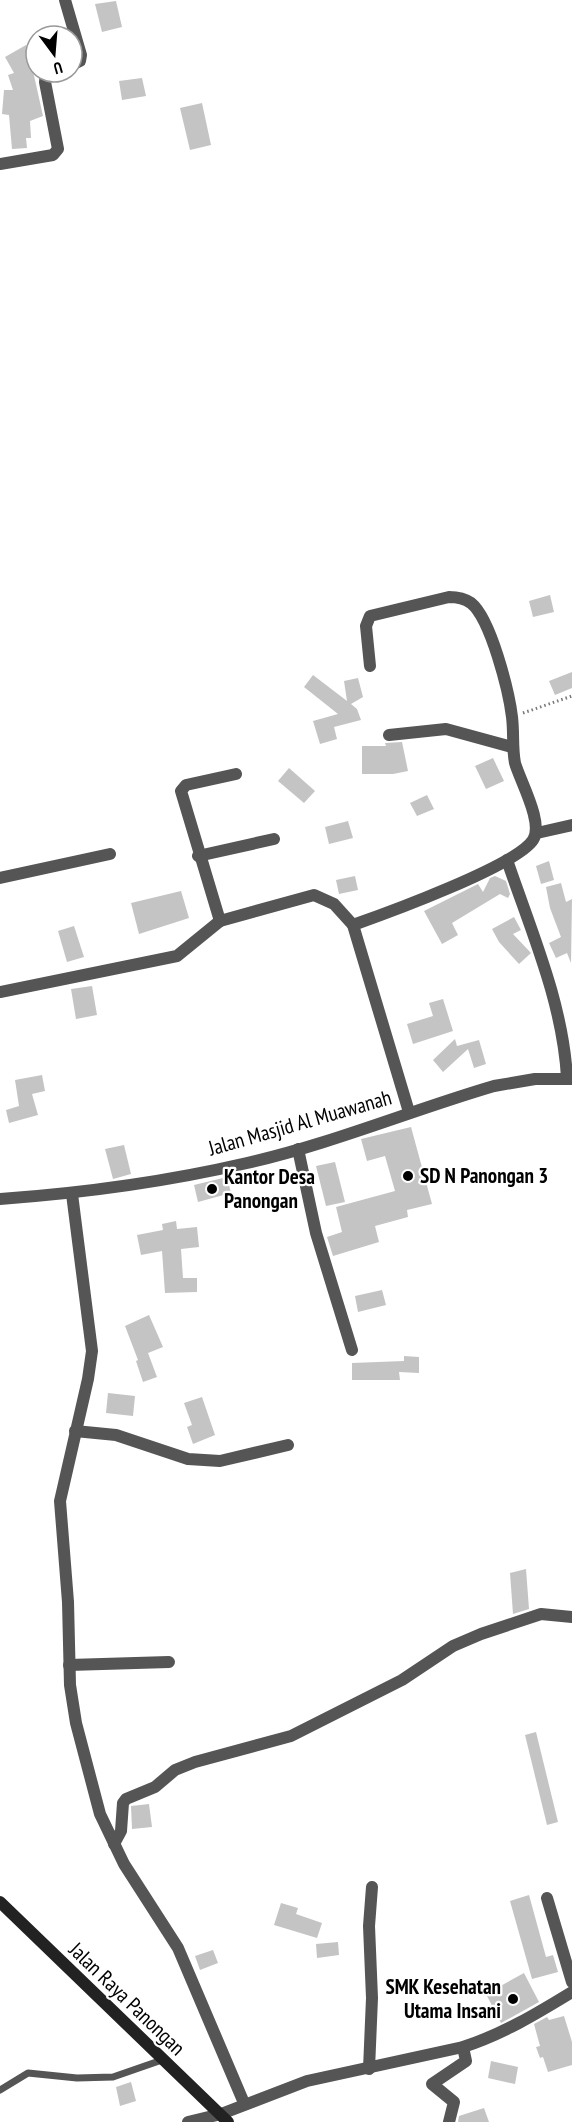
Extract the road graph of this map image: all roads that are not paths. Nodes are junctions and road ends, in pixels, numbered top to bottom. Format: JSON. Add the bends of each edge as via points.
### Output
{"nodes":[{"id":1,"x":65,"y":0,"type":"edge"},
{"id":2,"x":72,"y":24,"type":"edge"},
{"id":3,"x":46,"y":84,"type":"edge"},
{"id":4,"x":0,"y":164,"type":"edge"},
{"id":5,"x":369,"y":666,"type":"dead end"},
{"id":6,"x":389,"y":735,"type":"dead end"},
{"id":7,"x":512,"y":747,"type":"junction"},
{"id":8,"x":237,"y":774,"type":"dead end"},
{"id":9,"x":572,"y":825,"type":"edge"},
{"id":10,"x":537,"y":834,"type":"junction"},
{"id":11,"x":274,"y":839,"type":"dead end"},
{"id":12,"x":110,"y":854,"type":"dead end"},
{"id":13,"x":198,"y":856,"type":"junction"},
{"id":14,"x":507,"y":860,"type":"junction"},
{"id":15,"x":0,"y":878,"type":"edge"},
{"id":16,"x":220,"y":921,"type":"junction"},
{"id":17,"x":353,"y":925,"type":"junction"},
{"id":18,"x":0,"y":992,"type":"edge"},
{"id":19,"x":569,"y":1079,"type":"edge"},
{"id":20,"x":409,"y":1112,"type":"junction"},
{"id":21,"x":298,"y":1149,"type":"junction"},
{"id":22,"x":72,"y":1194,"type":"junction"},
{"id":23,"x":0,"y":1200,"type":"edge"},
{"id":24,"x":352,"y":1350,"type":"dead end"},
{"id":25,"x":75,"y":1431,"type":"junction"},
{"id":26,"x":288,"y":1445,"type":"dead end"},
{"id":27,"x":572,"y":1617,"type":"edge"},
{"id":28,"x":169,"y":1662,"type":"dead end"},
{"id":29,"x":69,"y":1665,"type":"junction"},
{"id":30,"x":114,"y":1844,"type":"junction"},
{"id":31,"x":372,"y":1887,"type":"dead end"},
{"id":32,"x":547,"y":1898,"type":"dead end"},
{"id":33,"x":0,"y":1902,"type":"edge"},
{"id":34,"x":572,"y":1982,"type":"edge"},
{"id":35,"x":572,"y":1992,"type":"edge"},
{"id":36,"x":463,"y":2047,"type":"junction"},
{"id":37,"x":162,"y":2060,"type":"junction"},
{"id":38,"x":369,"y":2069,"type":"junction"},
{"id":39,"x":0,"y":2090,"type":"edge"},
{"id":40,"x":244,"y":2103,"type":"junction"},
{"id":41,"x":224,"y":2118,"type":"edge"},
{"id":42,"x":189,"y":2122,"type":"edge"},
{"id":43,"x":449,"y":2122,"type":"edge"}],
"edges":[{"from":1,"to":2,"type":"street"},
{"from":3,"to":4,"type":"street","via":[[58,149],[53,155]]},
{"from":5,"to":7,"type":"street","via":[[366,626],[370,616],[449,597],[472,604],[487,628],[512,716]]},
{"from":6,"to":7,"type":"street","via":[[446,729]]},
{"from":7,"to":10,"type":"street"},
{"from":8,"to":13,"type":"street","via":[[186,785],[181,791]]},
{"from":9,"to":10,"type":"street"},
{"from":10,"to":14,"type":"street"},
{"from":11,"to":13,"type":"street"},
{"from":12,"to":15,"type":"street"},
{"from":13,"to":16,"type":"street"},
{"from":14,"to":17,"type":"street","via":[[411,904]]},
{"from":14,"to":19,"type":"street","via":[[557,1008]]},
{"from":16,"to":17,"type":"street","via":[[314,895],[334,904]]},
{"from":16,"to":18,"type":"street","via":[[177,956]]},
{"from":17,"to":20,"type":"street"},
{"from":19,"to":20,"type":"street","name":"Jalan Masjid Al Muawanah","via":[[535,1079],[494,1086]]},
{"from":20,"to":21,"type":"street","name":"Jalan Masjid Al Muawanah"},
{"from":21,"to":22,"type":"street","name":"Jalan Masjid Al Muawanah","via":[[248,1163]]},
{"from":21,"to":24,"type":"street","via":[[318,1241]]},
{"from":22,"to":23,"type":"street","name":"Jalan Masjid Al Muawanah"},
{"from":22,"to":25,"type":"street","via":[[92,1350]]},
{"from":25,"to":26,"type":"street","via":[[116,1435],[188,1459],[220,1461]]},
{"from":25,"to":29,"type":"street","via":[[60,1502]]},
{"from":27,"to":30,"type":"street","via":[[541,1614],[481,1634],[453,1646],[402,1680],[291,1736],[176,1770],[155,1787],[126,1799],[121,1831]]},
{"from":28,"to":29,"type":"street"},
{"from":29,"to":30,"type":"street","via":[[84,1755],[100,1814]]},
{"from":30,"to":40,"type":"street","via":[[178,1948]]},
{"from":31,"to":38,"type":"street"},
{"from":32,"to":34,"type":"street"},
{"from":33,"to":37,"type":"main road","name":"Jalan Raya Panongan"},
{"from":35,"to":36,"type":"street","via":[[519,2024]]},
{"from":36,"to":38,"type":"street"},
{"from":36,"to":43,"type":"street","via":[[466,2061],[433,2083],[454,2102]]},
{"from":37,"to":39,"type":"lane","via":[[113,2077],[28,2073]]},
{"from":37,"to":41,"type":"main road","name":"Jalan Raya Panongan"},
{"from":38,"to":40,"type":"street","via":[[307,2082]]},
{"from":40,"to":41,"type":"street"},
{"from":41,"to":42,"type":"street"}]}
